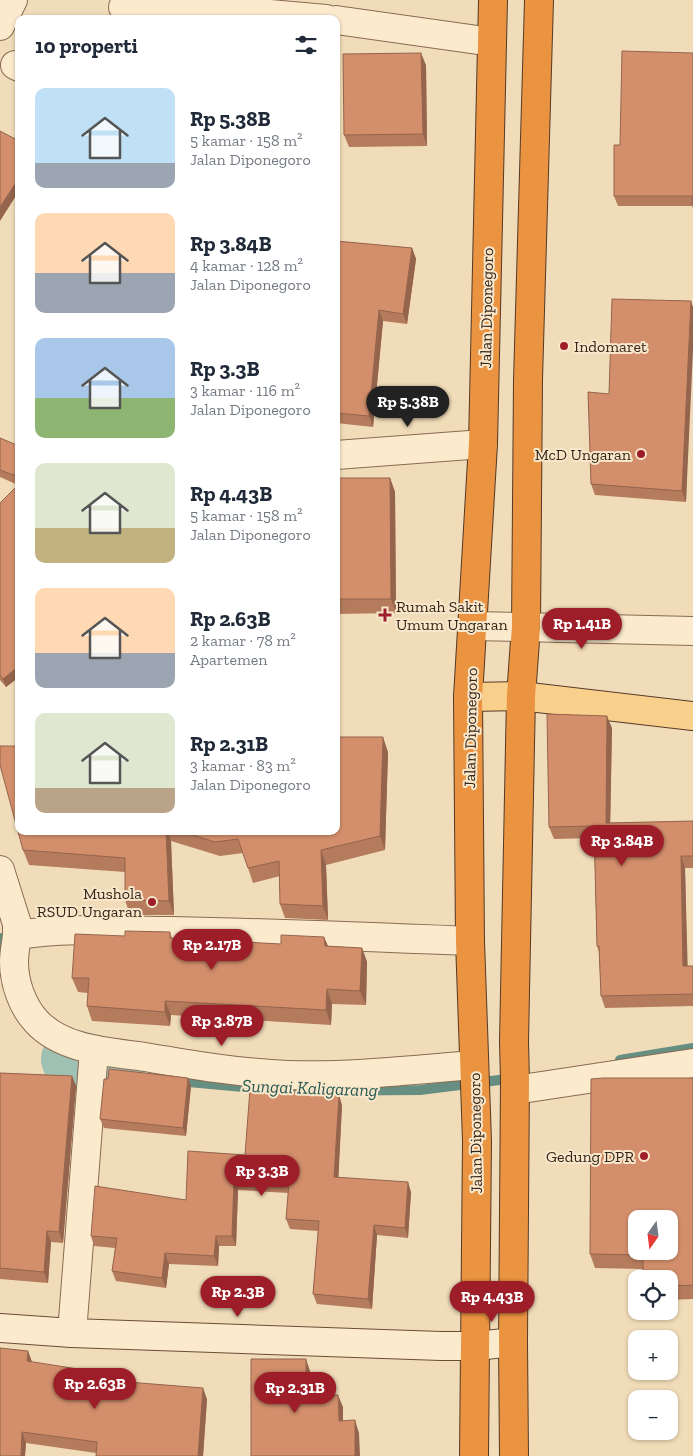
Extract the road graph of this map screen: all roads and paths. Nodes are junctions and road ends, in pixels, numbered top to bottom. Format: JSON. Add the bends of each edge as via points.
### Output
{"nodes":[{"id":1,"x":13,"y":0,"type":"edge"},
{"id":2,"x":493,"y":0,"type":"edge"},
{"id":3,"x":538,"y":0,"type":"edge"},
{"id":4,"x":123,"y":7,"type":"dead end"},
{"id":5,"x":191,"y":13,"type":"edge"},
{"id":6,"x":236,"y":15,"type":"edge"},
{"id":7,"x":340,"y":21,"type":"edge"},
{"id":8,"x":0,"y":26,"type":"edge"},
{"id":9,"x":492,"y":42,"type":"junction"},
{"id":10,"x":482,"y":444,"type":"junction"},
{"id":11,"x":340,"y":454,"type":"edge"},
{"id":12,"x":473,"y":626,"type":"junction"},
{"id":13,"x":526,"y":627,"type":"junction"},
{"id":14,"x":693,"y":631,"type":"edge"},
{"id":15,"x":468,"y":696,"type":"junction"},
{"id":16,"x":520,"y":696,"type":"junction"},
{"id":17,"x":693,"y":716,"type":"edge"},
{"id":18,"x":0,"y":870,"type":"edge"},
{"id":19,"x":17,"y":935,"type":"junction"},
{"id":20,"x":470,"y":941,"type":"junction"},
{"id":21,"x":94,"y":1050,"type":"junction"},
{"id":22,"x":693,"y":1063,"type":"edge"},
{"id":23,"x":473,"y":1071,"type":"junction"},
{"id":24,"x":515,"y":1085,"type":"junction"},
{"id":25,"x":477,"y":1141,"type":"junction"},
{"id":26,"x":515,"y":1144,"type":"junction"},
{"id":27,"x":0,"y":1328,"type":"edge"},
{"id":28,"x":72,"y":1333,"type":"junction"},
{"id":29,"x":513,"y":1342,"type":"junction"},
{"id":30,"x":476,"y":1346,"type":"junction"},
{"id":31,"x":474,"y":1456,"type":"edge"},
{"id":32,"x":514,"y":1456,"type":"edge"}],
"edges":[{"from":1,"to":8,"type":"street"},
{"from":2,"to":9,"type":"highway","name":"Jalan Diponegoro"},
{"from":3,"to":13,"type":"highway","via":[[528,380]]},
{"from":4,"to":5,"type":"street"},
{"from":5,"to":6,"type":"street"},
{"from":7,"to":9,"type":"street"},
{"from":9,"to":10,"type":"highway","name":"Jalan Diponegoro"},
{"from":10,"to":11,"type":"street"},
{"from":10,"to":12,"type":"highway","name":"Jalan Diponegoro"},
{"from":12,"to":13,"type":"street"},
{"from":12,"to":15,"type":"highway","name":"Jalan Diponegoro"},
{"from":13,"to":14,"type":"street"},
{"from":13,"to":16,"type":"highway"},
{"from":15,"to":16,"type":"main road"},
{"from":15,"to":20,"type":"highway","name":"Jalan Diponegoro"},
{"from":16,"to":17,"type":"main road"},
{"from":16,"to":24,"type":"highway"},
{"from":18,"to":19,"type":"street","via":[[17,924]]},
{"from":19,"to":20,"type":"street","via":[[84,930],[254,932]]},
{"from":19,"to":21,"type":"street","via":[[16,984],[26,1007],[36,1021],[59,1038]]},
{"from":20,"to":23,"type":"highway","name":"Jalan Diponegoro"},
{"from":21,"to":23,"type":"street","via":[[286,1075]]},
{"from":21,"to":28,"type":"street"},
{"from":22,"to":24,"type":"street"},
{"from":23,"to":25,"type":"highway","name":"Jalan Diponegoro"},
{"from":24,"to":26,"type":"highway"},
{"from":25,"to":26,"type":"highway"},
{"from":25,"to":30,"type":"highway","name":"Jalan Diponegoro"},
{"from":26,"to":29,"type":"highway"},
{"from":27,"to":28,"type":"street"},
{"from":28,"to":30,"type":"street"},
{"from":29,"to":30,"type":"street"},
{"from":29,"to":32,"type":"highway"},
{"from":30,"to":31,"type":"highway","name":"Jalan Diponegoro"}]}
